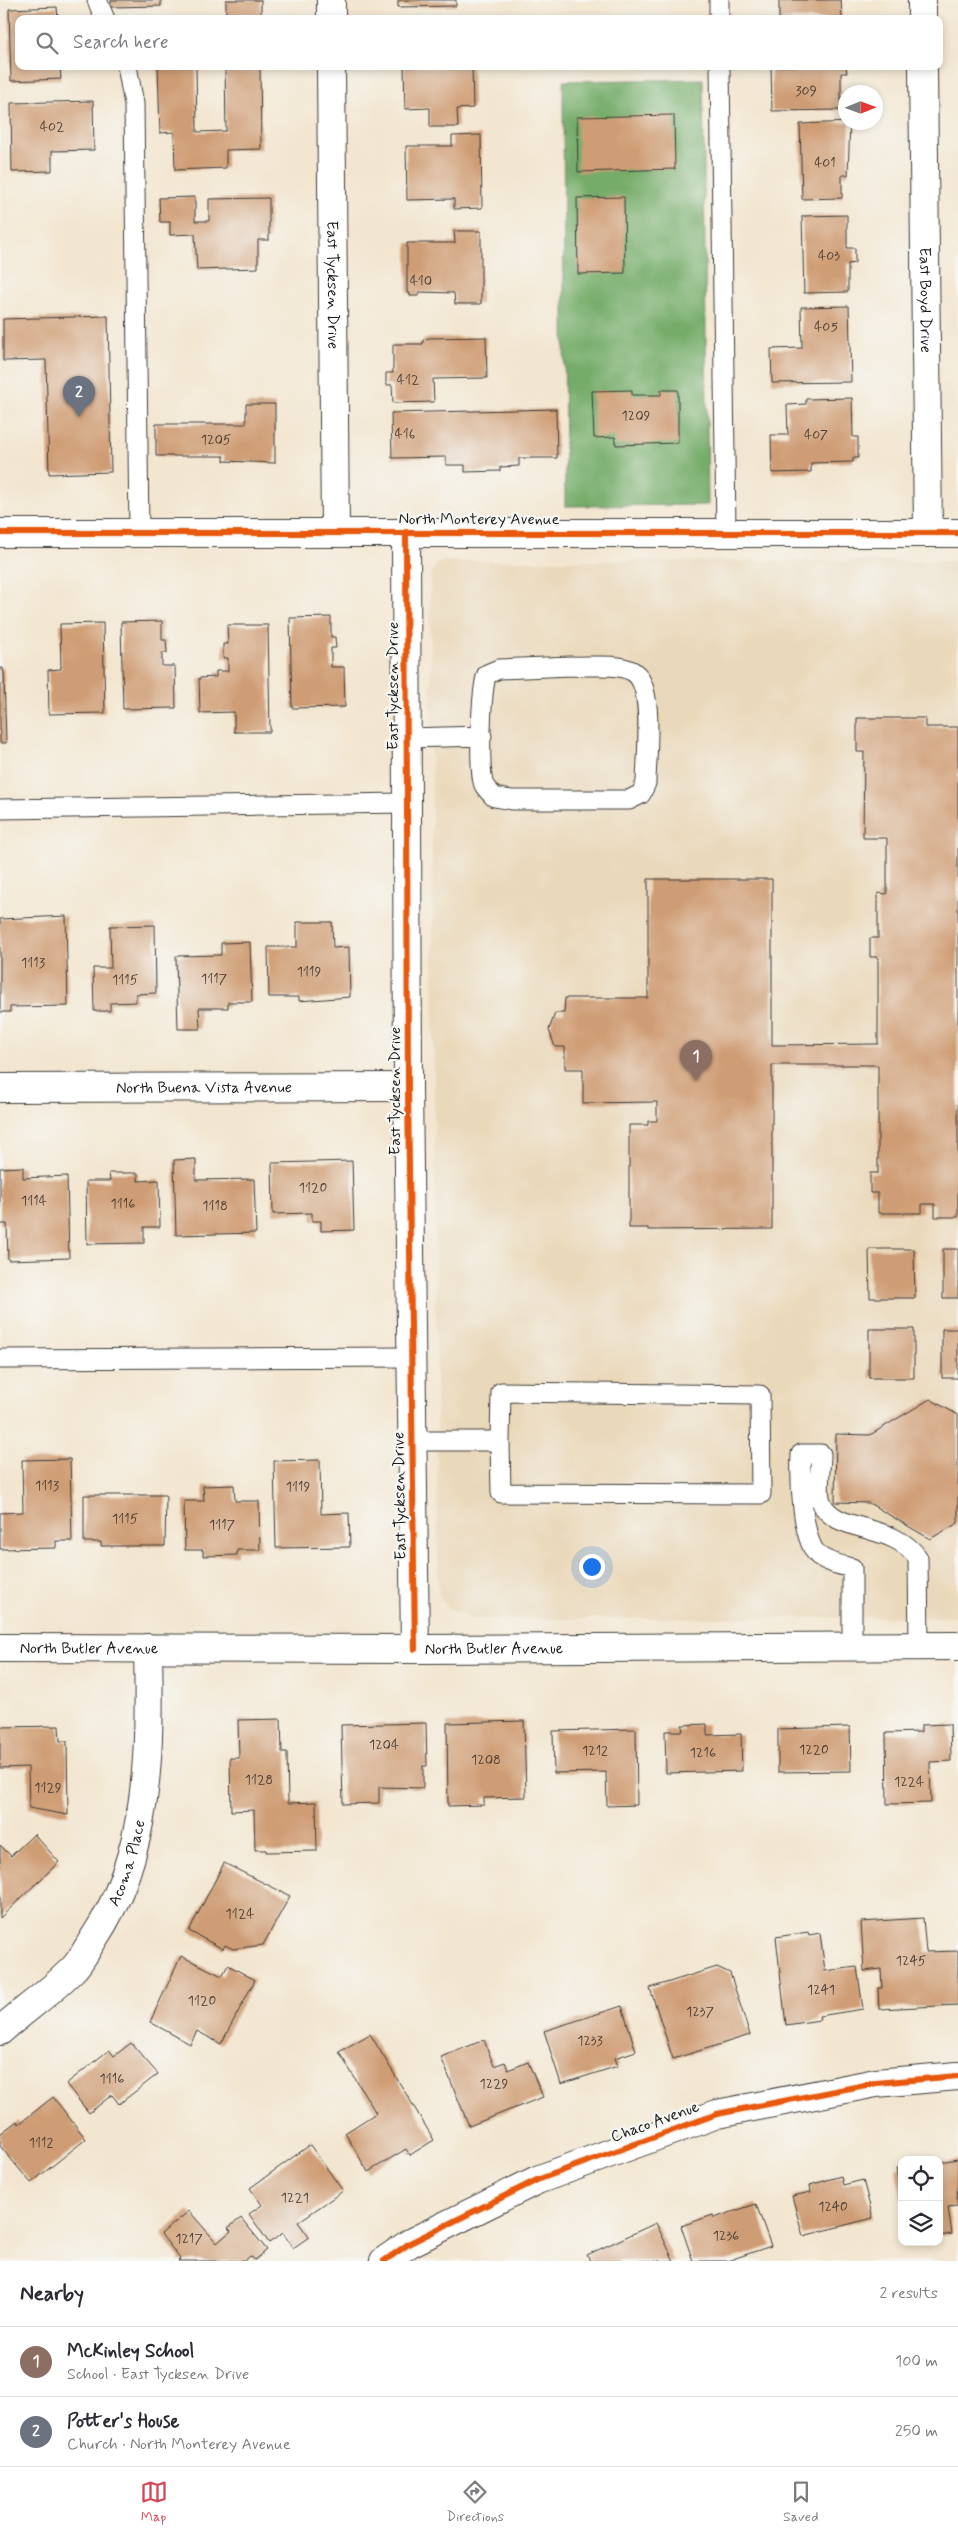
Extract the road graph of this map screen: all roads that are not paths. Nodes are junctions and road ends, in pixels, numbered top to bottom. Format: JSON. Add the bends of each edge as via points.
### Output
{"nodes":[{"id":1,"x":97,"y":0,"type":"edge"},
{"id":2,"x":331,"y":0,"type":"edge"},
{"id":3,"x":719,"y":0,"type":"edge"},
{"id":4,"x":922,"y":0,"type":"edge"},
{"id":5,"x":103,"y":15,"type":"edge"},
{"id":6,"x":331,"y":15,"type":"edge"},
{"id":7,"x":719,"y":15,"type":"edge"},
{"id":8,"x":922,"y":15,"type":"edge"},
{"id":9,"x":128,"y":70,"type":"edge"},
{"id":10,"x":331,"y":70,"type":"edge"},
{"id":11,"x":720,"y":70,"type":"edge"},
{"id":12,"x":923,"y":70,"type":"edge"},
{"id":13,"x":335,"y":532,"type":"junction"},
{"id":14,"x":406,"y":532,"type":"junction"},
{"id":15,"x":0,"y":533,"type":"edge"},
{"id":16,"x":139,"y":533,"type":"junction"},
{"id":17,"x":726,"y":533,"type":"junction"},
{"id":18,"x":928,"y":533,"type":"junction"},
{"id":19,"x":958,"y":533,"type":"edge"},
{"id":20,"x":482,"y":730,"type":"junction"},
{"id":21,"x":407,"y":732,"type":"junction"},
{"id":22,"x":407,"y":802,"type":"junction"},
{"id":23,"x":0,"y":809,"type":"edge"},
{"id":24,"x":408,"y":1087,"type":"junction"},
{"id":25,"x":0,"y":1088,"type":"edge"},
{"id":26,"x":411,"y":1357,"type":"junction"},
{"id":27,"x":0,"y":1359,"type":"edge"},
{"id":28,"x":413,"y":1441,"type":"junction"},
{"id":29,"x":500,"y":1441,"type":"junction"},
{"id":30,"x":919,"y":1646,"type":"junction"},
{"id":31,"x":958,"y":1646,"type":"edge"},
{"id":32,"x":852,"y":1647,"type":"junction"},
{"id":33,"x":0,"y":1648,"type":"edge"},
{"id":34,"x":148,"y":1648,"type":"junction"},
{"id":35,"x":415,"y":1649,"type":"junction"},
{"id":36,"x":0,"y":2031,"type":"edge"},
{"id":37,"x":958,"y":2076,"type":"edge"},
{"id":38,"x":384,"y":2261,"type":"edge"}],
"edges":[{"from":1,"to":5,"type":"lane"},
{"from":2,"to":6,"type":"street"},
{"from":3,"to":7,"type":"lane"},
{"from":4,"to":8,"type":"street"},
{"from":9,"to":16,"type":"lane","via":[[134,104]]},
{"from":10,"to":13,"type":"street","name":"East Tycksen Drive"},
{"from":11,"to":17,"type":"lane"},
{"from":12,"to":18,"type":"street","name":"East Boyd Drive"},
{"from":13,"to":14,"type":"street","name":"North Monterey Avenue"},
{"from":13,"to":16,"type":"street","name":"North Monterey Avenue"},
{"from":14,"to":17,"type":"street","name":"North Monterey Avenue"},
{"from":14,"to":21,"type":"street","name":"East Tycksen Drive"},
{"from":15,"to":16,"type":"street","name":"North Monterey Avenue"},
{"from":17,"to":18,"type":"street","name":"North Monterey Avenue"},
{"from":18,"to":19,"type":"street","name":"North Monterey Avenue"},
{"from":20,"to":20,"type":"lane","via":[[484,785],[494,797],[512,800],[628,800],[641,794],[646,783],[647,698],[643,684],[634,672],[622,668],[499,669],[487,674]]},
{"from":20,"to":21,"type":"lane"},
{"from":21,"to":22,"type":"street","name":"East Tycksen Drive"},
{"from":22,"to":23,"type":"lane"},
{"from":22,"to":24,"type":"street","name":"East Tycksen Drive"},
{"from":24,"to":25,"type":"street","name":"North Buena Vista Avenue"},
{"from":24,"to":26,"type":"street","name":"East Tycksen Drive"},
{"from":26,"to":27,"type":"lane"},
{"from":26,"to":28,"type":"street","name":"East Tycksen Drive"},
{"from":28,"to":29,"type":"lane"},
{"from":28,"to":35,"type":"street","name":"East Tycksen Drive"},
{"from":29,"to":29,"type":"lane","via":[[501,1492],[761,1494],[760,1395],[501,1392]]},
{"from":30,"to":31,"type":"street","name":"North Butler Avenue"},
{"from":30,"to":32,"type":"street","name":"North Butler Avenue"},
{"from":30,"to":32,"type":"lane","via":[[918,1558],[911,1548],[894,1537],[833,1518],[820,1501],[821,1454],[801,1454],[800,1481],[809,1536],[818,1555],[833,1564],[852,1568]]},
{"from":32,"to":35,"type":"street","name":"North Butler Avenue"},
{"from":33,"to":34,"type":"street","name":"North Butler Avenue"},
{"from":34,"to":35,"type":"street","name":"North Butler Avenue"},
{"from":34,"to":36,"type":"street","name":"Acoma Place","via":[[145,1791],[132,1856],[108,1917],[75,1966]]},
{"from":37,"to":38,"type":"street","name":"Chaco Avenue","via":[[876,2083],[717,2114],[537,2180],[410,2244]]}]}
